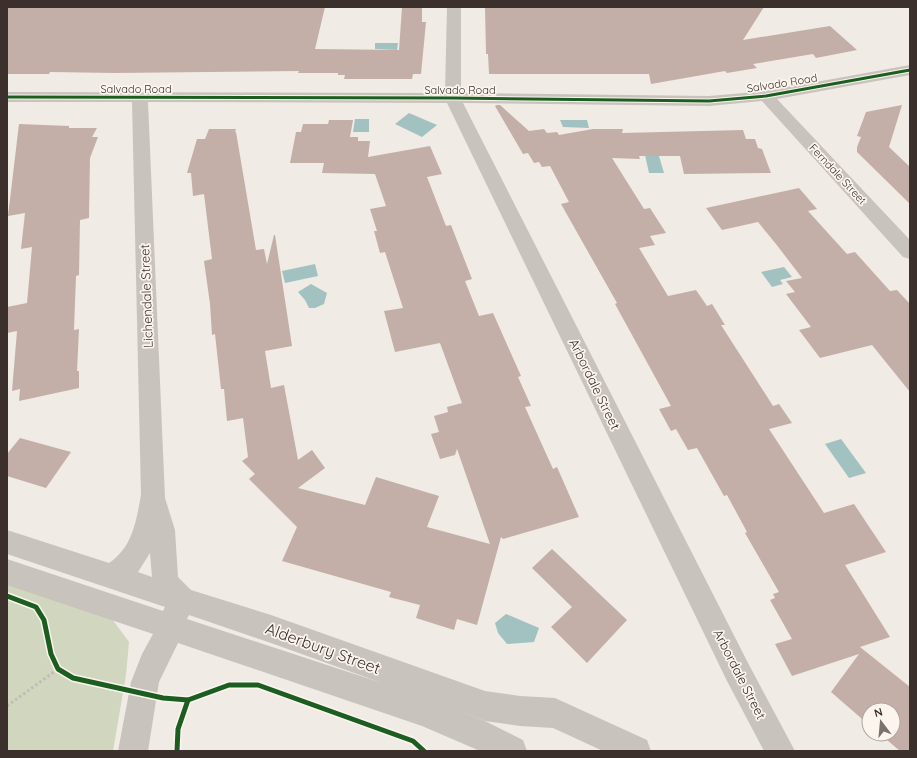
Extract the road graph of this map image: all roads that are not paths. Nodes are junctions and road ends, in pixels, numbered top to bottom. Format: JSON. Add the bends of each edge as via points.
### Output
{"nodes":[{"id":1,"x":454,"y":7,"type":"edge"},
{"id":2,"x":910,"y":70,"type":"edge"},
{"id":3,"x":766,"y":96,"type":"junction"},
{"id":4,"x":7,"y":97,"type":"edge"},
{"id":5,"x":140,"y":98,"type":"junction"},
{"id":6,"x":453,"y":98,"type":"junction"},
{"id":7,"x":910,"y":252,"type":"edge"},
{"id":8,"x":153,"y":495,"type":"junction"},
{"id":9,"x":7,"y":542,"type":"edge"},
{"id":10,"x":7,"y":572,"type":"edge"},
{"id":11,"x":112,"y":577,"type":"junction"},
{"id":12,"x":182,"y":599,"type":"junction"},
{"id":13,"x":170,"y":628,"type":"junction"},
{"id":14,"x":133,"y":751,"type":"edge"},
{"id":15,"x":512,"y":751,"type":"edge"},
{"id":16,"x":636,"y":751,"type":"edge"},
{"id":17,"x":780,"y":751,"type":"edge"}],
"edges":[{"from":1,"to":6,"type":"street","name":"Arbordale Street"},
{"from":2,"to":3,"type":"street","name":"Salvado Road"},
{"from":3,"to":6,"type":"street","name":"Salvado Road","via":[[709,101]]},
{"from":3,"to":7,"type":"street","name":"Ferndale Street"},
{"from":4,"to":5,"type":"street","name":"Salvado Road"},
{"from":5,"to":6,"type":"street","name":"Salvado Road"},
{"from":5,"to":8,"type":"street","name":"Lichendale Street"},
{"from":6,"to":17,"type":"street","name":"Arbordale Street","via":[[737,671]]},
{"from":8,"to":11,"type":"street","name":"Lichendale Street","via":[[142,545],[124,569]]},
{"from":8,"to":12,"type":"street","name":"Lichendale Street","via":[[162,530],[167,584]]},
{"from":9,"to":11,"type":"street","name":"Alderbury Street"},
{"from":10,"to":13,"type":"street","name":"Alderbury Street"},
{"from":11,"to":12,"type":"street","name":"Alderbury Street"},
{"from":12,"to":13,"type":"street"},
{"from":12,"to":16,"type":"street","name":"Alderbury Street","via":[[485,706],[555,713]]},
{"from":13,"to":14,"type":"street","via":[[145,682]]},
{"from":13,"to":15,"type":"street","name":"Alderbury Street","via":[[422,711]]}]}
